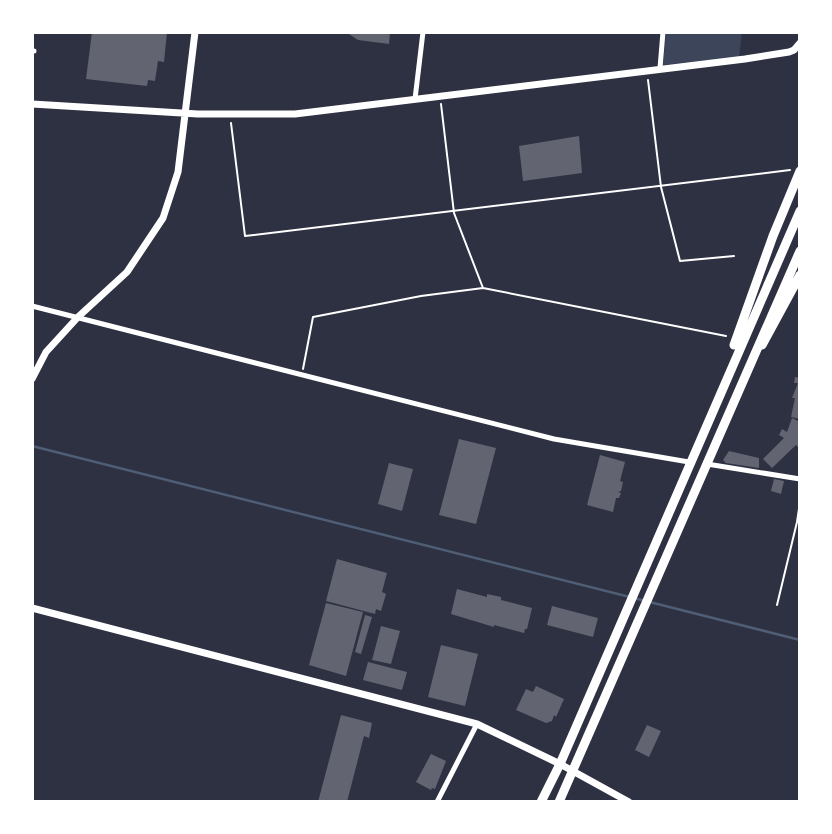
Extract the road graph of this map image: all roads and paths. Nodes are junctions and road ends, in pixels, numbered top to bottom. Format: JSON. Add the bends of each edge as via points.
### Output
{"nodes":[{"id":1,"x":195,"y":32,"type":"edge"},
{"id":2,"x":423,"y":32,"type":"edge"},
{"id":3,"x":663,"y":32,"type":"edge"},
{"id":4,"x":800,"y":43,"type":"edge"},
{"id":5,"x":660,"y":68,"type":"junction"},
{"id":6,"x":647,"y":70,"type":"junction"},
{"id":7,"x":440,"y":96,"type":"junction"},
{"id":8,"x":415,"y":99,"type":"junction"},
{"id":9,"x":32,"y":104,"type":"edge"},
{"id":10,"x":185,"y":112,"type":"junction"},
{"id":11,"x":230,"y":115,"type":"junction"},
{"id":12,"x":796,"y":170,"type":"edge"},
{"id":13,"x":661,"y":187,"type":"junction"},
{"id":14,"x":800,"y":211,"type":"edge"},
{"id":15,"x":454,"y":213,"type":"junction"},
{"id":16,"x":800,"y":251,"type":"edge"},
{"id":17,"x":734,"y":256,"type":"dead end"},
{"id":18,"x":800,"y":275,"type":"edge"},
{"id":19,"x":483,"y":288,"type":"junction"},
{"id":20,"x":32,"y":306,"type":"edge"},
{"id":21,"x":78,"y":317,"type":"junction"},
{"id":22,"x":726,"y":336,"type":"dead end"},
{"id":23,"x":302,"y":375,"type":"junction"},
{"id":24,"x":32,"y":378,"type":"edge"},
{"id":25,"x":740,"y":386,"type":"junction"},
{"id":26,"x":713,"y":409,"type":"junction"},
{"id":27,"x":689,"y":462,"type":"junction"},
{"id":28,"x":708,"y":464,"type":"junction"},
{"id":29,"x":800,"y":479,"type":"edge"},
{"id":30,"x":800,"y":502,"type":"edge"},
{"id":31,"x":777,"y":605,"type":"dead end"},
{"id":32,"x":32,"y":608,"type":"edge"},
{"id":33,"x":477,"y":724,"type":"junction"},
{"id":34,"x":560,"y":764,"type":"junction"},
{"id":35,"x":574,"y":771,"type":"junction"},
{"id":36,"x":437,"y":802,"type":"edge"},
{"id":37,"x":541,"y":802,"type":"edge"},
{"id":38,"x":559,"y":802,"type":"edge"},
{"id":39,"x":629,"y":802,"type":"edge"}],
"edges":[{"from":1,"to":10,"type":"street"},
{"from":2,"to":8,"type":"street"},
{"from":3,"to":5,"type":"street"},
{"from":4,"to":5,"type":"street","via":[[789,52]]},
{"from":5,"to":6,"type":"street"},
{"from":6,"to":7,"type":"street"},
{"from":6,"to":13,"type":"path"},
{"from":7,"to":8,"type":"street"},
{"from":7,"to":15,"type":"path"},
{"from":8,"to":11,"type":"street","via":[[295,114]]},
{"from":9,"to":10,"type":"street"},
{"from":10,"to":11,"type":"street"},
{"from":10,"to":21,"type":"street","via":[[178,172],[163,218],[127,272]]},
{"from":11,"to":15,"type":"path","via":[[245,236]]},
{"from":12,"to":13,"type":"path"},
{"from":12,"to":26,"type":"highway"},
{"from":13,"to":15,"type":"path"},
{"from":13,"to":17,"type":"path","via":[[680,261]]},
{"from":14,"to":26,"type":"highway"},
{"from":15,"to":19,"type":"path"},
{"from":16,"to":25,"type":"highway"},
{"from":18,"to":25,"type":"highway"},
{"from":19,"to":22,"type":"path"},
{"from":19,"to":23,"type":"path","via":[[421,296],[313,317]]},
{"from":20,"to":21,"type":"street"},
{"from":21,"to":23,"type":"street"},
{"from":21,"to":24,"type":"street","via":[[46,352]]},
{"from":23,"to":27,"type":"street","via":[[554,439]]},
{"from":25,"to":28,"type":"highway"},
{"from":26,"to":27,"type":"highway"},
{"from":27,"to":34,"type":"highway"},
{"from":28,"to":29,"type":"street"},
{"from":28,"to":35,"type":"highway"},
{"from":30,"to":31,"type":"path"},
{"from":32,"to":33,"type":"street"},
{"from":33,"to":34,"type":"street"},
{"from":33,"to":36,"type":"street"},
{"from":34,"to":35,"type":"street"},
{"from":34,"to":37,"type":"highway"},
{"from":35,"to":38,"type":"highway"},
{"from":35,"to":39,"type":"street"}]}
